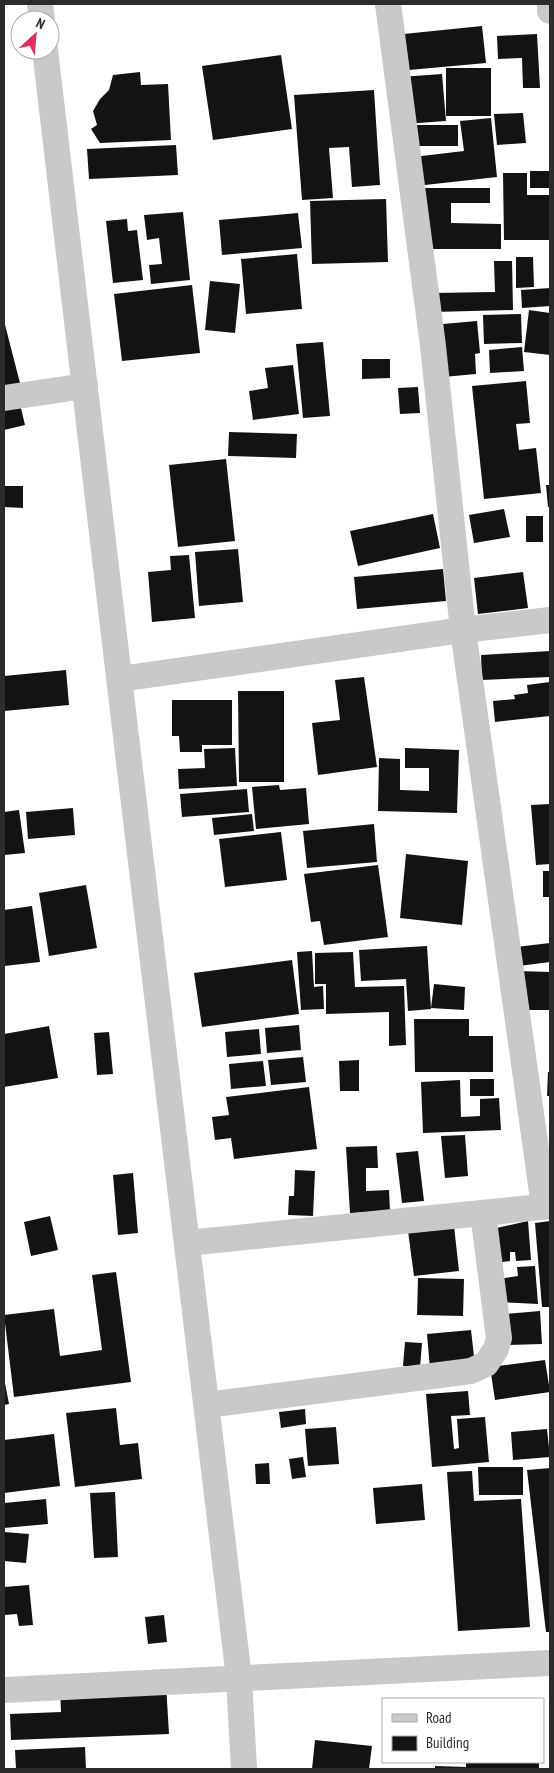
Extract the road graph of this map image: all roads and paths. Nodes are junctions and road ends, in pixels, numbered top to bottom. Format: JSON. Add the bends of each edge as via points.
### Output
{"nodes":[{"id":1,"x":388,"y":4,"type":"edge"},
{"id":2,"x":550,"y":4,"type":"edge"},
{"id":3,"x":550,"y":11,"type":"edge"},
{"id":4,"x":46,"y":60,"type":"edge"},
{"id":5,"x":86,"y":386,"type":"junction"},
{"id":6,"x":4,"y":398,"type":"edge"},
{"id":7,"x":550,"y":620,"type":"edge"},
{"id":8,"x":463,"y":630,"type":"junction"},
{"id":9,"x":120,"y":679,"type":"junction"},
{"id":10,"x":547,"y":1206,"type":"edge"},
{"id":11,"x":482,"y":1213,"type":"junction"},
{"id":12,"x":188,"y":1243,"type":"junction"},
{"id":13,"x":207,"y":1404,"type":"junction"},
{"id":14,"x":550,"y":1663,"type":"edge"},
{"id":15,"x":239,"y":1678,"type":"junction"},
{"id":16,"x":4,"y":1690,"type":"edge"},
{"id":17,"x":244,"y":1769,"type":"edge"}],
"edges":[{"from":1,"to":8,"type":"street","via":[[433,346]]},
{"from":2,"to":3,"type":"street"},
{"from":4,"to":5,"type":"street"},
{"from":5,"to":6,"type":"street"},
{"from":5,"to":9,"type":"street"},
{"from":7,"to":8,"type":"street"},
{"from":8,"to":9,"type":"street"},
{"from":8,"to":10,"type":"street"},
{"from":9,"to":12,"type":"street"},
{"from":10,"to":11,"type":"street"},
{"from":11,"to":12,"type":"street"},
{"from":11,"to":13,"type":"street","via":[[499,1338],[486,1364],[471,1371]]},
{"from":12,"to":13,"type":"street"},
{"from":13,"to":15,"type":"street"},
{"from":14,"to":15,"type":"street"},
{"from":15,"to":16,"type":"street"},
{"from":15,"to":17,"type":"street"}]}
